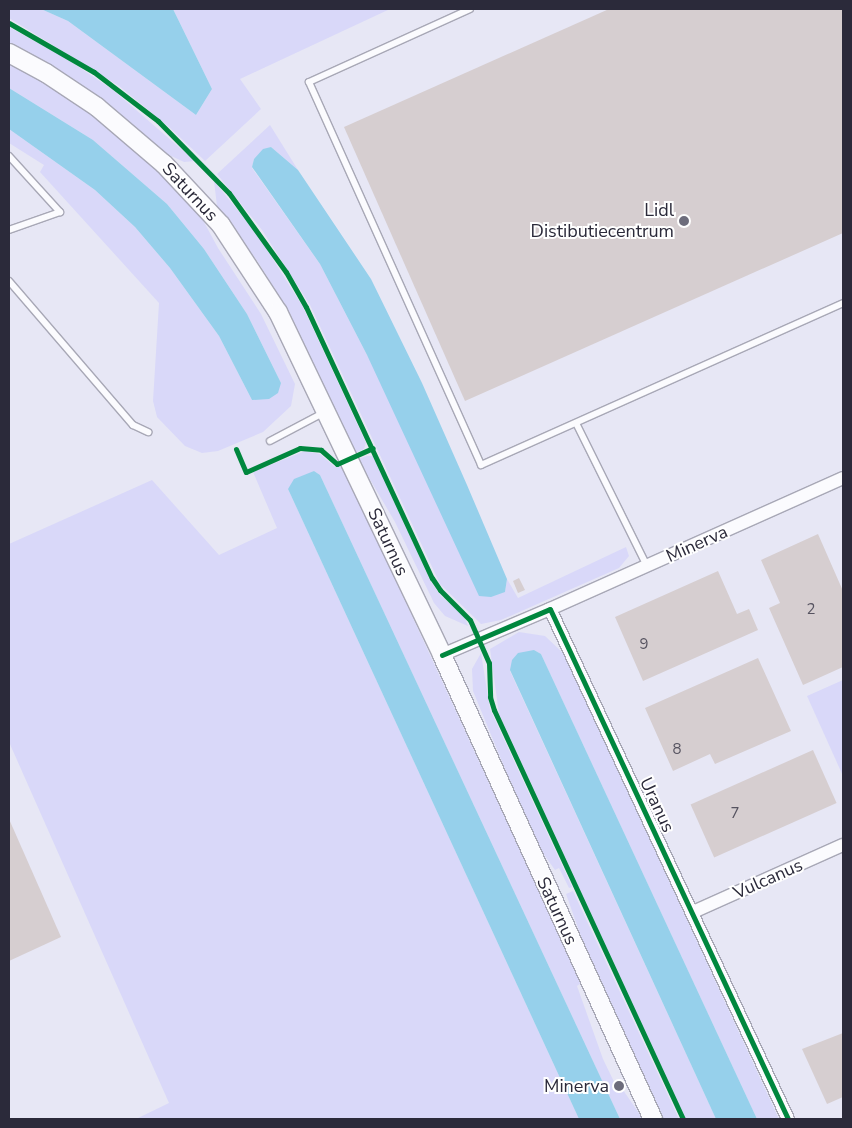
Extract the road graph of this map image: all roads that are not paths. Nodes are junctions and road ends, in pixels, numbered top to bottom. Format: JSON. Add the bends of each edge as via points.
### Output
{"nodes":[{"id":1,"x":470,"y":9,"type":"edge"},
{"id":2,"x":9,"y":53,"type":"edge"},
{"id":3,"x":9,"y":156,"type":"edge"},
{"id":4,"x":9,"y":230,"type":"edge"},
{"id":5,"x":9,"y":281,"type":"edge"},
{"id":6,"x":843,"y":304,"type":"edge"},
{"id":7,"x":327,"y":412,"type":"junction"},
{"id":8,"x":576,"y":423,"type":"junction"},
{"id":9,"x":148,"y":432,"type":"dead end"},
{"id":10,"x":270,"y":441,"type":"dead end"},
{"id":11,"x":843,"y":478,"type":"edge"},
{"id":12,"x":647,"y":566,"type":"junction"},
{"id":13,"x":550,"y":609,"type":"junction"},
{"id":14,"x":442,"y":655,"type":"junction"},
{"id":15,"x":843,"y":845,"type":"edge"},
{"id":16,"x":693,"y":912,"type":"junction"},
{"id":17,"x":653,"y":1119,"type":"edge"},
{"id":18,"x":788,"y":1119,"type":"edge"}],
"edges":[{"from":1,"to":8,"type":"lane","via":[[309,82],[481,465]]},
{"from":2,"to":7,"type":"main road","name":"Saturnus","via":[[66,86],[117,122],[203,204],[248,262],[278,312]]},
{"from":3,"to":4,"type":"lane","via":[[60,212]]},
{"from":5,"to":9,"type":"lane","via":[[133,425]]},
{"from":6,"to":8,"type":"lane"},
{"from":7,"to":10,"type":"lane"},
{"from":7,"to":14,"type":"main road","name":"Saturnus"},
{"from":8,"to":12,"type":"lane"},
{"from":11,"to":12,"type":"street","name":"Minerva"},
{"from":12,"to":13,"type":"street","name":"Minerva"},
{"from":13,"to":14,"type":"street"},
{"from":13,"to":16,"type":"street","name":"Uranus"},
{"from":14,"to":17,"type":"main road","name":"Saturnus"},
{"from":15,"to":16,"type":"street","name":"Vulcanus"},
{"from":16,"to":18,"type":"street","name":"Uranus"}]}
